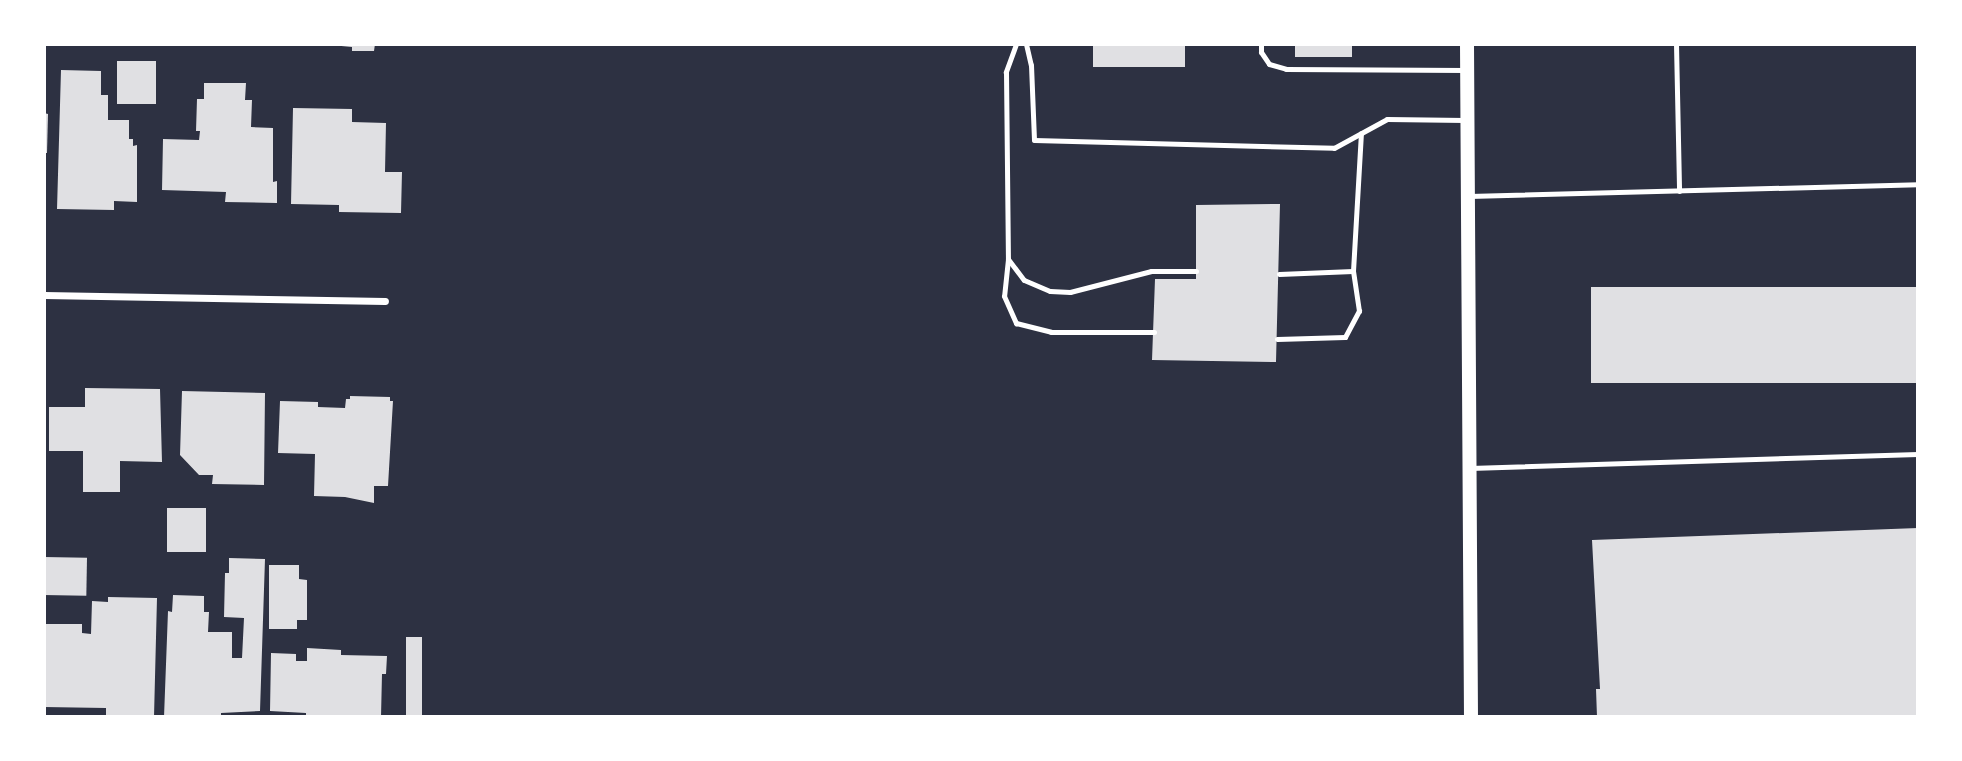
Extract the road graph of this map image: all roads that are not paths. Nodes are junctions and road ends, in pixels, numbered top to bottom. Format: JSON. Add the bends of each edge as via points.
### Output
{"nodes":[{"id":1,"x":1016,"y":44,"type":"edge"},
{"id":2,"x":1026,"y":44,"type":"edge"},
{"id":3,"x":1261,"y":44,"type":"edge"},
{"id":4,"x":1467,"y":44,"type":"edge"},
{"id":5,"x":1676,"y":44,"type":"edge"},
{"id":6,"x":1467,"y":70,"type":"junction"},
{"id":7,"x":1468,"y":120,"type":"junction"},
{"id":8,"x":1362,"y":133,"type":"junction"},
{"id":9,"x":1918,"y":184,"type":"edge"},
{"id":10,"x":1679,"y":191,"type":"junction"},
{"id":11,"x":1469,"y":196,"type":"junction"},
{"id":12,"x":1009,"y":259,"type":"junction"},
{"id":13,"x":1196,"y":271,"type":"dead end"},
{"id":14,"x":1353,"y":271,"type":"junction"},
{"id":15,"x":1279,"y":274,"type":"dead end"},
{"id":16,"x":44,"y":295,"type":"edge"},
{"id":17,"x":385,"y":301,"type":"dead end"},
{"id":18,"x":1154,"y":332,"type":"dead end"},
{"id":19,"x":1277,"y":339,"type":"dead end"},
{"id":20,"x":1918,"y":454,"type":"edge"},
{"id":21,"x":1470,"y":468,"type":"junction"},
{"id":22,"x":1471,"y":717,"type":"edge"}],
"edges":[{"from":1,"to":12,"type":"lane","via":[[1006,72]]},
{"from":2,"to":8,"type":"lane","via":[[1034,140],[1334,148]]},
{"from":3,"to":6,"type":"lane","via":[[1269,64],[1286,69]]},
{"from":4,"to":6,"type":"main road"},
{"from":5,"to":10,"type":"lane"},
{"from":6,"to":7,"type":"main road"},
{"from":7,"to":8,"type":"lane","via":[[1387,119]]},
{"from":7,"to":11,"type":"main road"},
{"from":8,"to":14,"type":"lane"},
{"from":9,"to":10,"type":"lane"},
{"from":10,"to":11,"type":"lane"},
{"from":11,"to":21,"type":"main road"},
{"from":12,"to":13,"type":"lane","via":[[1024,280],[1050,291],[1070,292],[1151,271]]},
{"from":12,"to":18,"type":"lane","via":[[1004,296],[1016,323],[1051,332]]},
{"from":14,"to":15,"type":"lane"},
{"from":14,"to":19,"type":"lane","via":[[1359,311],[1345,337]]},
{"from":16,"to":17,"type":"street"},
{"from":20,"to":21,"type":"lane"},
{"from":21,"to":22,"type":"main road"}]}
